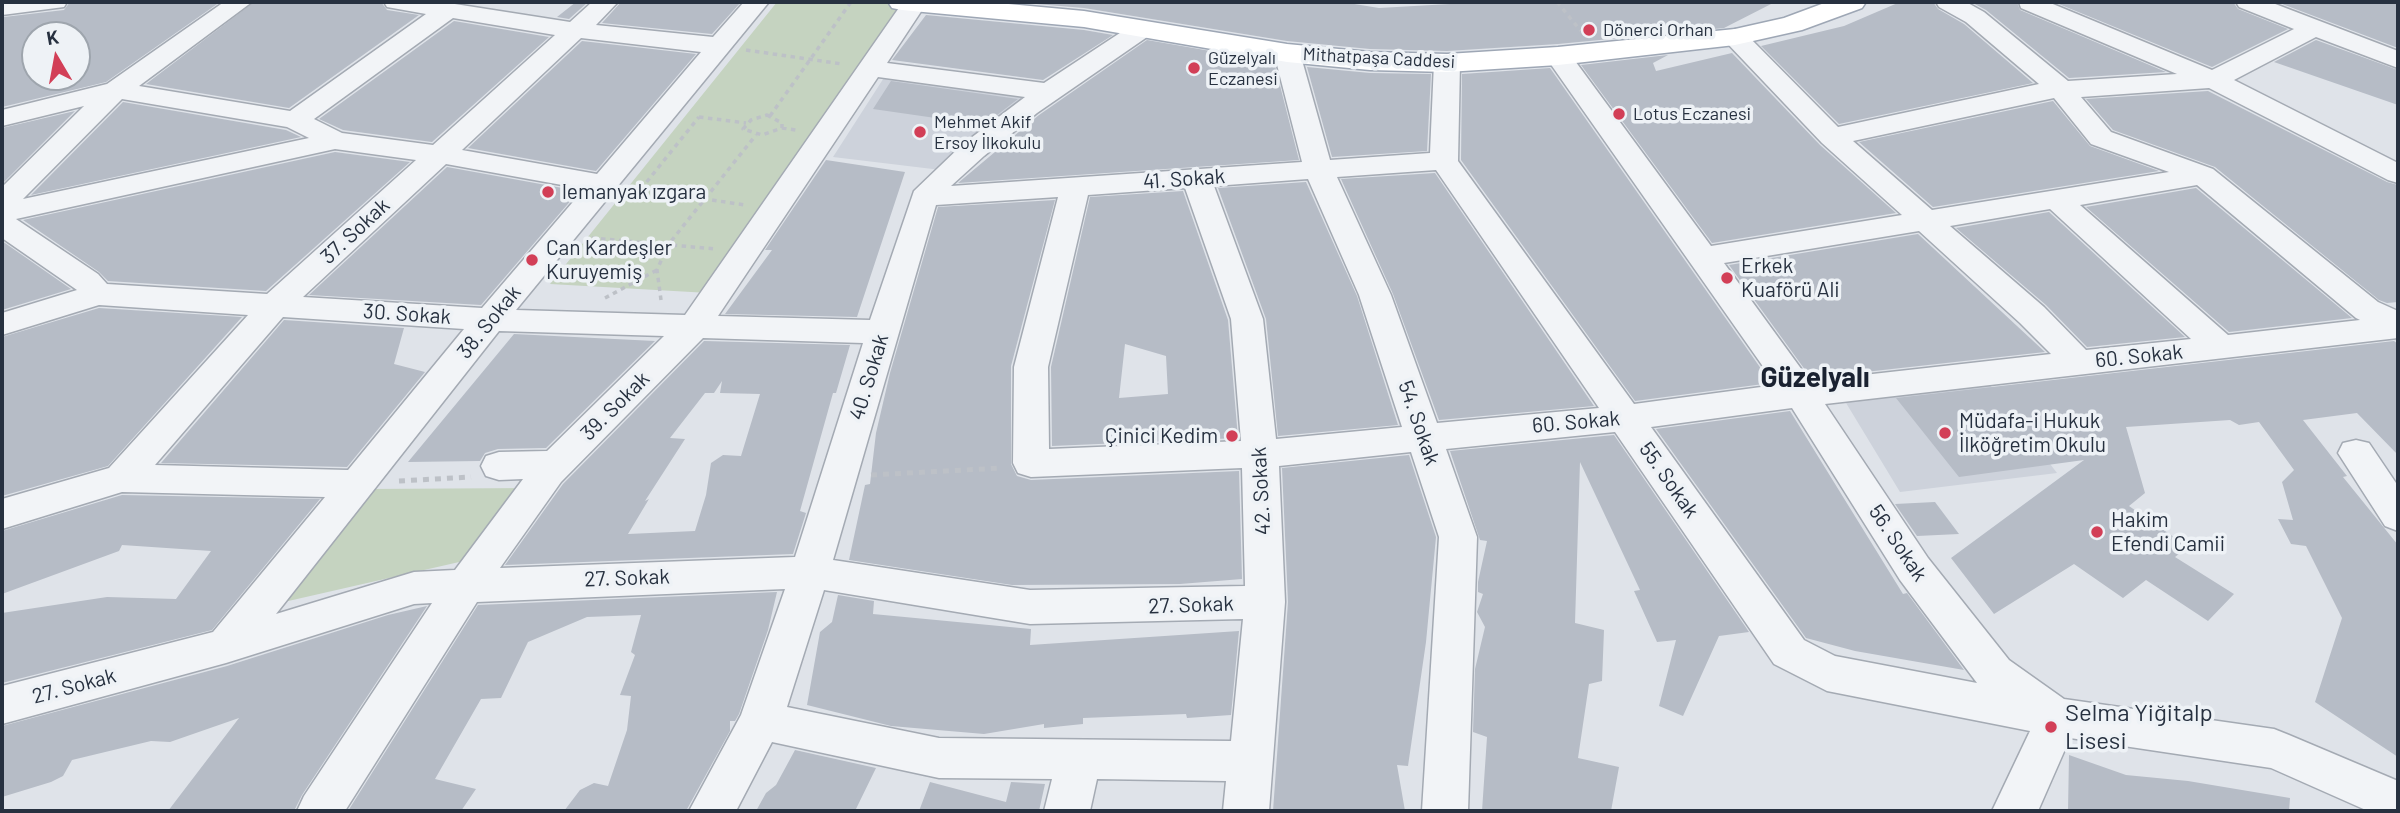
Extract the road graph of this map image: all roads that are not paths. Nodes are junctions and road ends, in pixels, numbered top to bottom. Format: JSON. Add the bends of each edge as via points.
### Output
{"nodes":[{"id":1,"x":5,"y":2,"type":"edge"},
{"id":2,"x":55,"y":2,"type":"edge"},
{"id":3,"x":240,"y":2,"type":"edge"},
{"id":4,"x":396,"y":2,"type":"edge"},
{"id":5,"x":607,"y":2,"type":"edge"},
{"id":6,"x":757,"y":2,"type":"edge"},
{"id":7,"x":1852,"y":2,"type":"edge"},
{"id":8,"x":1948,"y":2,"type":"edge"},
{"id":9,"x":2033,"y":2,"type":"edge"},
{"id":10,"x":2248,"y":2,"type":"edge"},
{"id":11,"x":908,"y":3,"type":"edge"},
{"id":12,"x":2,"y":7,"type":"edge"},
{"id":13,"x":448,"y":10,"type":"junction"},
{"id":14,"x":1089,"y":10,"type":"edge"},
{"id":15,"x":2315,"y":28,"type":"junction"},
{"id":16,"x":575,"y":30,"type":"junction"},
{"id":17,"x":1141,"y":30,"type":"junction"},
{"id":18,"x":1735,"y":37,"type":"junction"},
{"id":19,"x":721,"y":46,"type":"junction"},
{"id":20,"x":1287,"y":53,"type":"junction"},
{"id":21,"x":1558,"y":56,"type":"junction"},
{"id":22,"x":2398,"y":60,"type":"edge"},
{"id":23,"x":1447,"y":63,"type":"junction"},
{"id":24,"x":869,"y":68,"type":"junction"},
{"id":25,"x":2213,"y":80,"type":"junction"},
{"id":26,"x":2061,"y":89,"type":"junction"},
{"id":27,"x":116,"y":90,"type":"junction"},
{"id":28,"x":1049,"y":92,"type":"junction"},
{"id":29,"x":2,"y":118,"type":"edge"},
{"id":30,"x":295,"y":120,"type":"junction"},
{"id":31,"x":1832,"y":137,"type":"junction"},
{"id":32,"x":335,"y":141,"type":"junction"},
{"id":33,"x":438,"y":154,"type":"junction"},
{"id":34,"x":1444,"y":160,"type":"junction"},
{"id":35,"x":1318,"y":168,"type":"junction"},
{"id":36,"x":2398,"y":174,"type":"edge"},
{"id":37,"x":2203,"y":175,"type":"junction"},
{"id":38,"x":1197,"y":179,"type":"junction"},
{"id":39,"x":604,"y":184,"type":"junction"},
{"id":40,"x":1075,"y":188,"type":"junction"},
{"id":41,"x":924,"y":197,"type":"junction"},
{"id":42,"x":2056,"y":199,"type":"junction"},
{"id":43,"x":2,"y":203,"type":"edge"},
{"id":44,"x":2,"y":213,"type":"edge"},
{"id":45,"x":1925,"y":220,"type":"junction"},
{"id":46,"x":2,"y":224,"type":"edge"},
{"id":47,"x":1702,"y":257,"type":"junction"},
{"id":48,"x":98,"y":294,"type":"junction"},
{"id":49,"x":275,"y":305,"type":"junction"},
{"id":50,"x":490,"y":320,"type":"junction"},
{"id":51,"x":2,"y":324,"type":"edge"},
{"id":52,"x":2398,"y":325,"type":"edge"},
{"id":53,"x":679,"y":326,"type":"junction"},
{"id":54,"x":883,"y":332,"type":"junction"},
{"id":55,"x":2221,"y":347,"type":"junction"},
{"id":56,"x":2079,"y":363,"type":"junction"},
{"id":57,"x":1801,"y":394,"type":"junction"},
{"id":58,"x":1626,"y":418,"type":"junction"},
{"id":59,"x":1424,"y":437,"type":"junction"},
{"id":60,"x":2356,"y":453,"type":"dead end"},
{"id":61,"x":1260,"y":454,"type":"junction"},
{"id":62,"x":557,"y":464,"type":"junction"},
{"id":63,"x":490,"y":471,"type":"road end"},
{"id":64,"x":122,"y":478,"type":"junction"},
{"id":65,"x":358,"y":484,"type":"junction"},
{"id":66,"x":2,"y":514,"type":"edge"},
{"id":67,"x":2398,"y":516,"type":"edge"},
{"id":68,"x":810,"y":572,"type":"junction"},
{"id":69,"x":467,"y":584,"type":"junction"},
{"id":70,"x":1265,"y":602,"type":"junction"},
{"id":71,"x":226,"y":646,"type":"junction"},
{"id":72,"x":2,"y":705,"type":"edge"},
{"id":73,"x":2058,"y":717,"type":"junction"},
{"id":74,"x":761,"y":721,"type":"junction"},
{"id":75,"x":1079,"y":760,"type":"junction"},
{"id":76,"x":1249,"y":761,"type":"junction"},
{"id":77,"x":2398,"y":806,"type":"edge"},
{"id":78,"x":320,"y":811,"type":"edge"},
{"id":79,"x":712,"y":811,"type":"edge"},
{"id":80,"x":1067,"y":811,"type":"edge"},
{"id":81,"x":1246,"y":811,"type":"edge"},
{"id":82,"x":1445,"y":811,"type":"edge"},
{"id":83,"x":2015,"y":811,"type":"edge"}],
"edges":[{"from":1,"to":12,"type":"street"},
{"from":2,"to":12,"type":"street"},
{"from":3,"to":27,"type":"street"},
{"from":4,"to":13,"type":"street"},
{"from":5,"to":16,"type":"street","name":"37. Sokak"},
{"from":6,"to":19,"type":"street","name":"38. Sokak"},
{"from":7,"to":18,"type":"main road","name":"Mithatpaşa Caddesi","via":[[1792,24]]},
{"from":8,"to":26,"type":"street","via":[[1975,17]]},
{"from":9,"to":25,"type":"street"},
{"from":10,"to":15,"type":"street"},
{"from":11,"to":14,"type":"main road","name":"Mithatpaşa Caddesi"},
{"from":11,"to":24,"type":"street","name":"39. Sokak"},
{"from":13,"to":16,"type":"street"},
{"from":13,"to":30,"type":"street"},
{"from":14,"to":17,"type":"main road","name":"Mithatpaşa Caddesi"},
{"from":15,"to":22,"type":"street"},
{"from":15,"to":25,"type":"street"},
{"from":16,"to":19,"type":"street"},
{"from":16,"to":33,"type":"street","name":"37. Sokak"},
{"from":17,"to":20,"type":"main road","name":"Mithatpaşa Caddesi"},
{"from":17,"to":28,"type":"street","name":"40. Sokak"},
{"from":18,"to":21,"type":"main road","name":"Mithatpaşa Caddesi"},
{"from":18,"to":31,"type":"street"},
{"from":19,"to":39,"type":"street","name":"38. Sokak"},
{"from":20,"to":23,"type":"main road","name":"Mithatpaşa Caddesi"},
{"from":20,"to":35,"type":"street","name":"54. Sokak"},
{"from":21,"to":23,"type":"main road","name":"Mithatpaşa Caddesi"},
{"from":21,"to":47,"type":"street","name":"56. Sokak"},
{"from":23,"to":34,"type":"street"},
{"from":24,"to":28,"type":"street"},
{"from":24,"to":53,"type":"street","name":"39. Sokak","via":[[744,252]]},
{"from":25,"to":26,"type":"street"},
{"from":25,"to":36,"type":"street"},
{"from":26,"to":31,"type":"street"},
{"from":26,"to":37,"type":"street","via":[[2101,138]]},
{"from":27,"to":29,"type":"street"},
{"from":27,"to":30,"type":"street"},
{"from":27,"to":43,"type":"street"},
{"from":28,"to":41,"type":"street","name":"40. Sokak","via":[[954,166]]},
{"from":30,"to":32,"type":"street"},
{"from":31,"to":45,"type":"street"},
{"from":32,"to":33,"type":"street"},
{"from":32,"to":44,"type":"street"},
{"from":33,"to":39,"type":"street"},
{"from":33,"to":49,"type":"street","name":"37. Sokak"},
{"from":34,"to":35,"type":"street","name":"41. Sokak"},
{"from":34,"to":58,"type":"street","name":"55. Sokak"},
{"from":35,"to":38,"type":"street","name":"41. Sokak"},
{"from":35,"to":59,"type":"street","name":"54. Sokak","via":[[1375,295]]},
{"from":37,"to":42,"type":"street"},
{"from":37,"to":52,"type":"street","via":[[2367,310]]},
{"from":38,"to":40,"type":"street","name":"41. Sokak"},
{"from":38,"to":61,"type":"street","name":"42. Sokak","via":[[1247,319]]},
{"from":39,"to":50,"type":"street","name":"38. Sokak"},
{"from":40,"to":41,"type":"street","name":"41. Sokak"},
{"from":40,"to":61,"type":"street","name":"60. Sokak","via":[[1031,367],[1031,463]]},
{"from":41,"to":54,"type":"street","name":"40. Sokak"},
{"from":42,"to":45,"type":"street"},
{"from":42,"to":55,"type":"street"},
{"from":45,"to":47,"type":"street"},
{"from":45,"to":56,"type":"street","via":[[2032,314]]},
{"from":46,"to":48,"type":"street","via":[[87,281]]},
{"from":47,"to":57,"type":"street","name":"56. Sokak"},
{"from":48,"to":49,"type":"street","name":"30. Sokak"},
{"from":48,"to":51,"type":"street"},
{"from":49,"to":50,"type":"street","name":"30. Sokak"},
{"from":49,"to":64,"type":"street","name":"37. Sokak"},
{"from":50,"to":53,"type":"street","name":"30. Sokak"},
{"from":50,"to":65,"type":"street","name":"38. Sokak"},
{"from":52,"to":55,"type":"street","name":"60. Sokak"},
{"from":53,"to":54,"type":"street","name":"30. Sokak"},
{"from":53,"to":62,"type":"street","name":"39. Sokak"},
{"from":54,"to":68,"type":"street","name":"40. Sokak"},
{"from":55,"to":56,"type":"street","name":"60. Sokak"},
{"from":56,"to":57,"type":"street","name":"60. Sokak"},
{"from":57,"to":58,"type":"street","name":"60. Sokak"},
{"from":57,"to":73,"type":"street","name":"56. Sokak","via":[[1913,569],[1962,634],[1994,673]]},
{"from":58,"to":59,"type":"street","name":"60. Sokak"},
{"from":58,"to":73,"type":"street","name":"55. Sokak","via":[[1789,652],[1827,673]]},
{"from":59,"to":61,"type":"street","name":"60. Sokak"},
{"from":59,"to":82,"type":"street","name":"54. Sokak","via":[[1458,537]]},
{"from":60,"to":67,"type":"street"},
{"from":61,"to":70,"type":"street","name":"42. Sokak"},
{"from":62,"to":63,"type":"street"},
{"from":62,"to":69,"type":"street","name":"39. Sokak"},
{"from":64,"to":65,"type":"street"},
{"from":64,"to":66,"type":"street"},
{"from":65,"to":71,"type":"street","name":"38. Sokak"},
{"from":68,"to":69,"type":"street","name":"27. Sokak"},
{"from":68,"to":70,"type":"street","name":"27. Sokak","via":[[1030,607]]},
{"from":68,"to":74,"type":"street","name":"40. Sokak"},
{"from":69,"to":71,"type":"street","name":"27. Sokak","via":[[414,588]]},
{"from":69,"to":78,"type":"street","name":"39. Sokak"},
{"from":70,"to":76,"type":"street","name":"42. Sokak"},
{"from":71,"to":72,"type":"street","name":"27. Sokak"},
{"from":73,"to":77,"type":"street","name":"56. Sokak","via":[[2274,749]]},
{"from":73,"to":83,"type":"street"},
{"from":74,"to":75,"type":"street","via":[[939,758]]},
{"from":74,"to":79,"type":"street","name":"40. Sokak"},
{"from":75,"to":76,"type":"street"},
{"from":75,"to":80,"type":"street"},
{"from":76,"to":81,"type":"street","name":"42. Sokak"}]}
